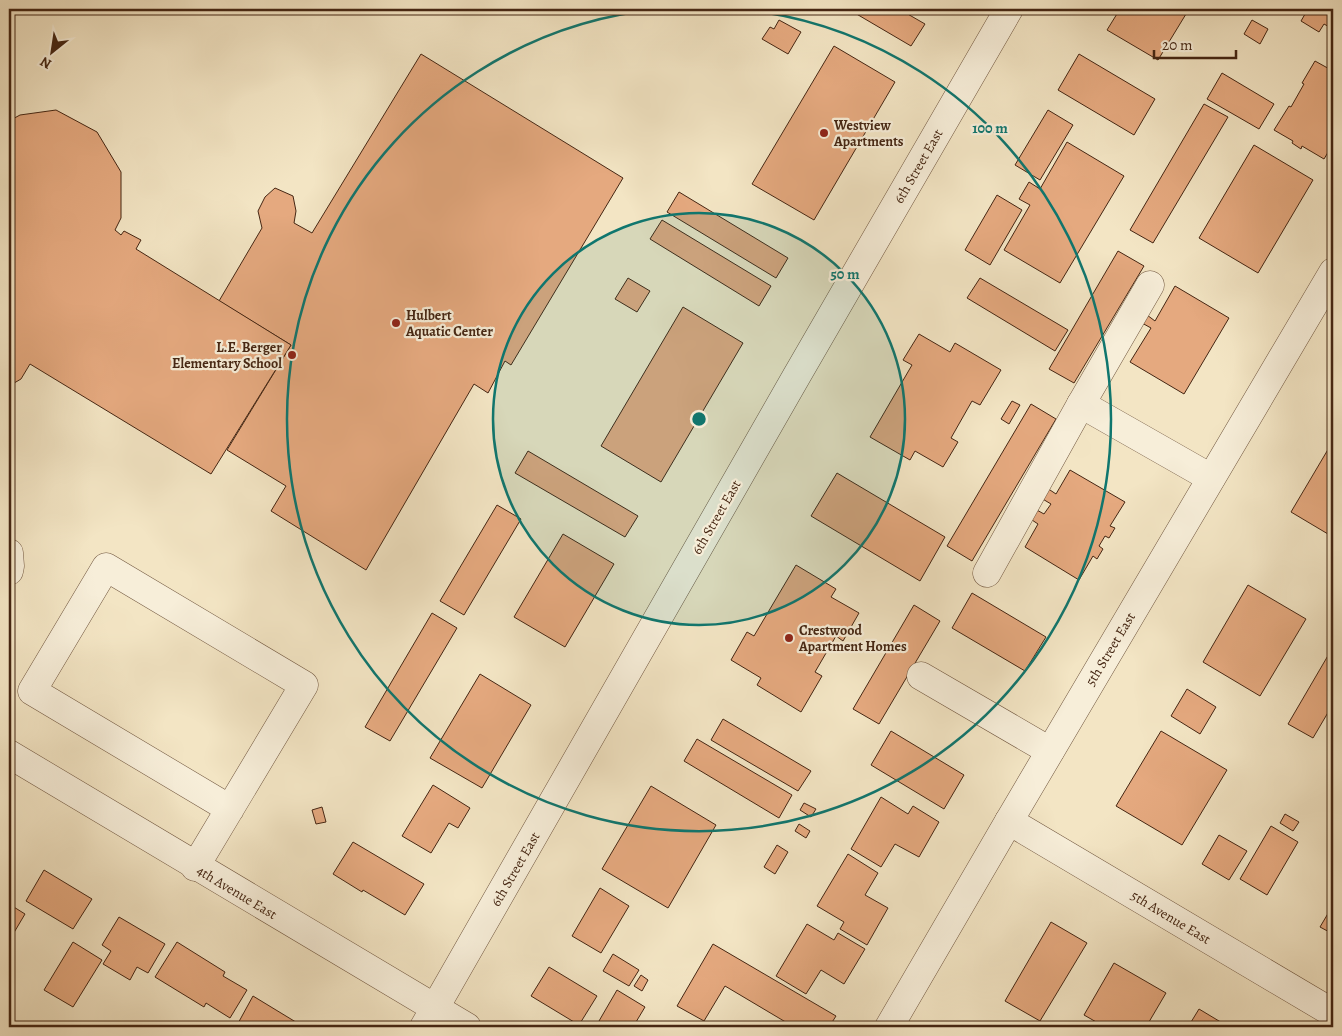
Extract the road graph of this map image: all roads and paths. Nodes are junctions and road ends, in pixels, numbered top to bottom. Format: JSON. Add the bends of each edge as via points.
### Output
{"nodes":[{"id":1,"x":1009,"y":9,"type":"edge"},
{"id":2,"x":1333,"y":272,"type":"edge"},
{"id":3,"x":1150,"y":285,"type":"dead end"},
{"id":4,"x":1081,"y":404,"type":"junction"},
{"id":5,"x":1211,"y":478,"type":"junction"},
{"id":6,"x":9,"y":554,"type":"edge"},
{"id":7,"x":9,"y":571,"type":"edge"},
{"id":8,"x":987,"y":573,"type":"dead end"},
{"id":9,"x":921,"y":676,"type":"dead end"},
{"id":10,"x":1050,"y":751,"type":"junction"},
{"id":11,"x":9,"y":754,"type":"edge"},
{"id":12,"x":230,"y":809,"type":"junction"},
{"id":13,"x":1009,"y":821,"type":"junction"},
{"id":14,"x":195,"y":867,"type":"junction"},
{"id":15,"x":1333,"y":1013,"type":"edge"},
{"id":16,"x":430,"y":1018,"type":"edge"},
{"id":17,"x":467,"y":1027,"type":"edge"},
{"id":18,"x":889,"y":1027,"type":"edge"}],
"edges":[{"from":1,"to":16,"type":"street","name":"6th Street East","via":[[800,368]]},
{"from":2,"to":5,"type":"street","name":"5th Street East"},
{"from":3,"to":4,"type":"street"},
{"from":4,"to":5,"type":"street"},
{"from":4,"to":8,"type":"street"},
{"from":5,"to":10,"type":"street","name":"5th Street East"},
{"from":6,"to":7,"type":"street"},
{"from":9,"to":10,"type":"street"},
{"from":10,"to":13,"type":"street","name":"5th Street East"},
{"from":11,"to":14,"type":"street","name":"4th Avenue East"},
{"from":12,"to":12,"type":"street","via":[[32,691],[106,567],[304,685]]},
{"from":12,"to":14,"type":"street"},
{"from":13,"to":15,"type":"street","name":"5th Avenue East"},
{"from":13,"to":18,"type":"street","name":"5th Street East"},
{"from":14,"to":16,"type":"street","name":"4th Avenue East"},
{"from":16,"to":17,"type":"street","name":"4th Avenue East"}]}
